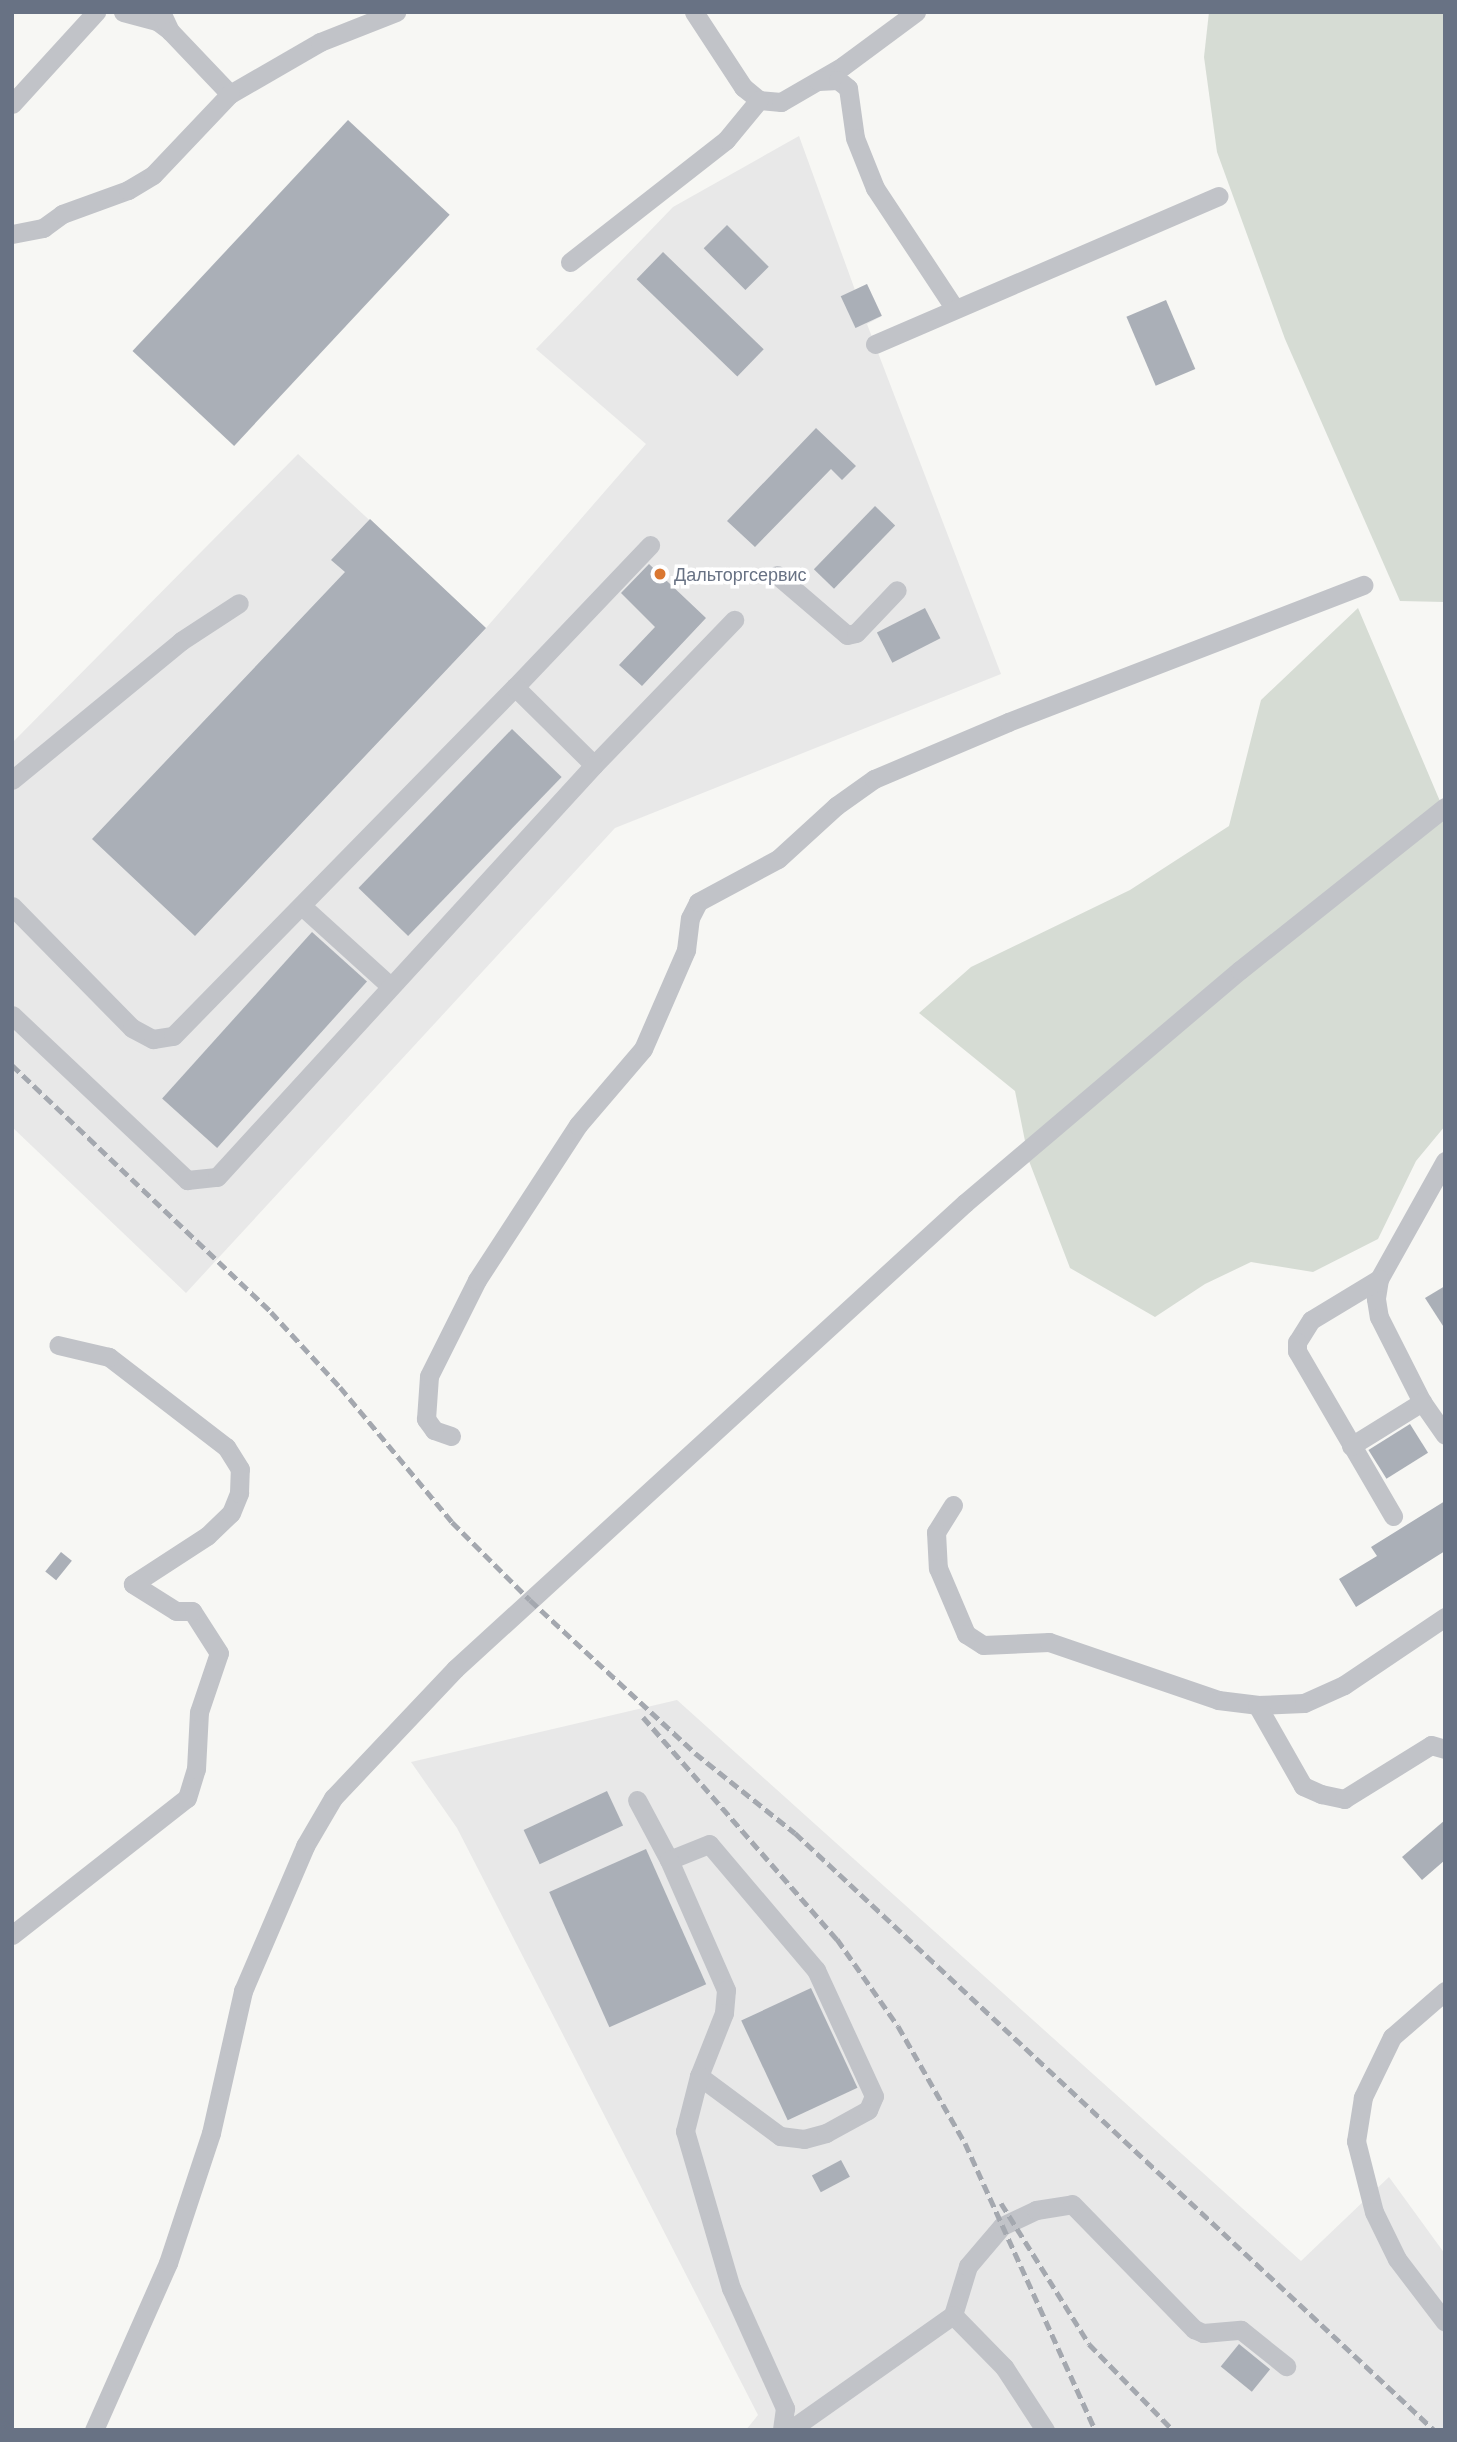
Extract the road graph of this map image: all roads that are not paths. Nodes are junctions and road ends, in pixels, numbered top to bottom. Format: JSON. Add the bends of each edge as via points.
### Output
{"nodes":[{"id":1,"x":111,"y":12,"type":"edge"},
{"id":2,"x":123,"y":12,"type":"edge"},
{"id":3,"x":161,"y":12,"type":"edge"},
{"id":4,"x":396,"y":12,"type":"edge"},
{"id":5,"x":694,"y":12,"type":"edge"},
{"id":6,"x":916,"y":12,"type":"edge"},
{"id":7,"x":96,"y":13,"type":"edge"},
{"id":8,"x":170,"y":31,"type":"junction"},
{"id":9,"x":818,"y":81,"type":"junction"},
{"id":10,"x":230,"y":94,"type":"junction"},
{"id":11,"x":760,"y":100,"type":"junction"},
{"id":12,"x":12,"y":104,"type":"edge"},
{"id":13,"x":1219,"y":196,"type":"dead end"},
{"id":14,"x":12,"y":234,"type":"edge"},
{"id":15,"x":570,"y":262,"type":"dead end"},
{"id":16,"x":955,"y":309,"type":"junction"},
{"id":17,"x":874,"y":344,"type":"dead end"},
{"id":18,"x":650,"y":545,"type":"dead end"},
{"id":19,"x":777,"y":575,"type":"dead end"},
{"id":20,"x":1363,"y":585,"type":"dead end"},
{"id":21,"x":897,"y":590,"type":"dead end"},
{"id":22,"x":239,"y":603,"type":"dead end"},
{"id":23,"x":734,"y":620,"type":"dead end"},
{"id":24,"x":515,"y":687,"type":"junction"},
{"id":25,"x":594,"y":765,"type":"junction"},
{"id":26,"x":12,"y":780,"type":"edge"},
{"id":27,"x":1445,"y":807,"type":"edge"},
{"id":28,"x":12,"y":906,"type":"edge"},
{"id":29,"x":303,"y":907,"type":"junction"},
{"id":30,"x":390,"y":986,"type":"junction"},
{"id":31,"x":12,"y":1015,"type":"edge"},
{"id":32,"x":1445,"y":1161,"type":"edge"},
{"id":33,"x":1380,"y":1279,"type":"junction"},
{"id":34,"x":58,"y":1345,"type":"dead end"},
{"id":35,"x":1422,"y":1402,"type":"junction"},
{"id":36,"x":1445,"y":1435,"type":"edge"},
{"id":37,"x":451,"y":1436,"type":"dead end"},
{"id":38,"x":1350,"y":1446,"type":"junction"},
{"id":39,"x":954,"y":1505,"type":"dead end"},
{"id":40,"x":1393,"y":1516,"type":"dead end"},
{"id":41,"x":1445,"y":1617,"type":"edge"},
{"id":42,"x":1257,"y":1705,"type":"junction"},
{"id":43,"x":1445,"y":1749,"type":"edge"},
{"id":44,"x":637,"y":1800,"type":"dead end"},
{"id":45,"x":669,"y":1860,"type":"junction"},
{"id":46,"x":12,"y":1935,"type":"edge"},
{"id":47,"x":1445,"y":1991,"type":"edge"},
{"id":48,"x":699,"y":2076,"type":"junction"},
{"id":49,"x":953,"y":2315,"type":"junction"},
{"id":50,"x":1445,"y":2322,"type":"edge"},
{"id":51,"x":1286,"y":2367,"type":"dead end"},
{"id":52,"x":93,"y":2430,"type":"edge"},
{"id":53,"x":782,"y":2430,"type":"edge"},
{"id":54,"x":790,"y":2430,"type":"edge"},
{"id":55,"x":1045,"y":2430,"type":"edge"}],
"edges":[{"from":1,"to":7,"type":"street"},
{"from":2,"to":8,"type":"street","via":[[157,21]]},
{"from":3,"to":8,"type":"street"},
{"from":4,"to":10,"type":"street","via":[[320,42]]},
{"from":5,"to":11,"type":"street","via":[[743,87]]},
{"from":6,"to":9,"type":"street"},
{"from":7,"to":12,"type":"street"},
{"from":8,"to":10,"type":"street"},
{"from":9,"to":11,"type":"street","via":[[781,102]]},
{"from":9,"to":16,"type":"street","via":[[838,80],[848,88],[855,138],[875,188]]},
{"from":10,"to":14,"type":"street","via":[[192,128],[153,176],[62,214],[43,228]]},
{"from":11,"to":15,"type":"street","via":[[726,140]]},
{"from":13,"to":16,"type":"street"},
{"from":16,"to":17,"type":"street"},
{"from":18,"to":24,"type":"street"},
{"from":19,"to":21,"type":"street","via":[[847,635],[856,633]]},
{"from":20,"to":37,"type":"street","via":[[1008,722],[874,779],[836,806],[778,859],[698,902],[690,918],[686,950],[643,1049],[578,1125],[477,1280],[429,1376],[426,1419],[433,1430]]},
{"from":22,"to":26,"type":"street","via":[[181,641]]},
{"from":23,"to":25,"type":"street"},
{"from":24,"to":25,"type":"street"},
{"from":24,"to":29,"type":"street"},
{"from":25,"to":30,"type":"street"},
{"from":27,"to":52,"type":"street","via":[[1240,970],[965,1203],[455,1669],[333,1798],[305,1846],[243,1991],[211,2133],[168,2263]]},
{"from":28,"to":29,"type":"street","via":[[110,1008],[152,1039],[173,1036],[191,1023]]},
{"from":29,"to":30,"type":"street"},
{"from":30,"to":31,"type":"street","via":[[217,1177],[187,1180]]},
{"from":32,"to":33,"type":"street"},
{"from":33,"to":35,"type":"street","via":[[1379,1317]]},
{"from":33,"to":38,"type":"street","via":[[1311,1320],[1297,1342],[1300,1359]]},
{"from":34,"to":46,"type":"street","via":[[109,1357],[226,1447],[240,1469],[239,1493],[231,1513],[180,1557],[133,1584],[176,1611],[192,1611],[219,1653],[199,1712],[196,1769],[187,1798]]},
{"from":35,"to":36,"type":"street"},
{"from":35,"to":38,"type":"street"},
{"from":38,"to":40,"type":"street"},
{"from":39,"to":42,"type":"street","via":[[936,1532],[938,1568],[966,1634],[983,1645],[1049,1642],[1218,1700]]},
{"from":41,"to":42,"type":"street","via":[[1344,1685],[1304,1703]]},
{"from":42,"to":43,"type":"street","via":[[1303,1786],[1321,1794],[1344,1799],[1431,1745]]},
{"from":44,"to":45,"type":"street"},
{"from":45,"to":48,"type":"street","via":[[726,1990],[724,2013]]},
{"from":45,"to":48,"type":"street","via":[[701,1844],[716,1849],[816,1970],[874,2096],[868,2110],[852,2121],[803,2139],[780,2136],[760,2125],[747,2108]]},
{"from":47,"to":50,"type":"street","via":[[1392,2037],[1363,2097],[1356,2141],[1380,2224],[1397,2259]]},
{"from":48,"to":53,"type":"street","via":[[687,2116],[688,2146],[732,2288],[785,2408]]},
{"from":49,"to":51,"type":"street","via":[[968,2266],[1002,2226],[1036,2210],[1072,2204],[1194,2329],[1203,2333],[1241,2330]]},
{"from":49,"to":54,"type":"street"},
{"from":49,"to":55,"type":"street","via":[[1004,2367]]}]}
